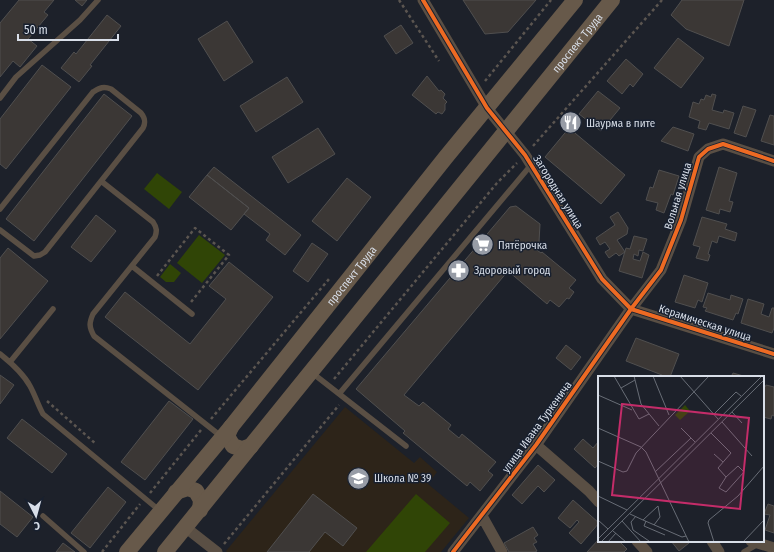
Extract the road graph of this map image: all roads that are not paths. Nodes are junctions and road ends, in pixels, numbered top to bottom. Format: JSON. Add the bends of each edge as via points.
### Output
{"nodes":[{"id":1,"x":98,"y":0,"type":"edge"},
{"id":2,"x":423,"y":0,"type":"edge"},
{"id":3,"x":575,"y":0,"type":"edge"},
{"id":4,"x":612,"y":0,"type":"edge"},
{"id":5,"x":0,"y":98,"type":"edge"},
{"id":6,"x":484,"y":102,"type":"junction"},
{"id":7,"x":506,"y":131,"type":"junction"},
{"id":8,"x":528,"y":160,"type":"junction"},
{"id":9,"x":774,"y":161,"type":"edge"},
{"id":10,"x":101,"y":181,"type":"junction"},
{"id":11,"x":0,"y":209,"type":"edge"},
{"id":12,"x":0,"y":230,"type":"edge"},
{"id":13,"x":132,"y":266,"type":"junction"},
{"id":14,"x":53,"y":309,"type":"dead end"},
{"id":15,"x":631,"y":309,"type":"junction"},
{"id":16,"x":192,"y":314,"type":"dead end"},
{"id":17,"x":0,"y":354,"type":"edge"},
{"id":18,"x":774,"y":354,"type":"edge"},
{"id":19,"x":10,"y":362,"type":"junction"},
{"id":20,"x":311,"y":372,"type":"junction"},
{"id":21,"x":339,"y":394,"type":"junction"},
{"id":22,"x":226,"y":432,"type":"junction"},
{"id":23,"x":536,"y":445,"type":"junction"},
{"id":24,"x":251,"y":446,"type":"junction"},
{"id":25,"x":406,"y":446,"type":"dead end"},
{"id":26,"x":176,"y":492,"type":"junction"},
{"id":27,"x":598,"y":501,"type":"edge"},
{"id":28,"x":200,"y":510,"type":"junction"},
{"id":29,"x":161,"y":511,"type":"junction"},
{"id":30,"x":42,"y":516,"type":"dead end"},
{"id":31,"x":482,"y":516,"type":"junction"},
{"id":32,"x":186,"y":527,"type":"junction"},
{"id":33,"x":638,"y":542,"type":"edge"},
{"id":34,"x":713,"y":542,"type":"edge"},
{"id":35,"x":755,"y":542,"type":"edge"},
{"id":36,"x":774,"y":548,"type":"edge"},
{"id":37,"x":84,"y":552,"type":"edge"},
{"id":38,"x":127,"y":552,"type":"edge"},
{"id":39,"x":165,"y":552,"type":"edge"},
{"id":40,"x":217,"y":552,"type":"edge"},
{"id":41,"x":453,"y":552,"type":"edge"},
{"id":42,"x":502,"y":552,"type":"edge"},
{"id":43,"x":647,"y":552,"type":"edge"},
{"id":44,"x":719,"y":552,"type":"edge"},
{"id":45,"x":744,"y":552,"type":"edge"}],
"edges":[{"from":1,"to":5,"type":"lane","via":[[80,20],[16,77]]},
{"from":2,"to":6,"type":"street","name":"Загородная улица"},
{"from":3,"to":6,"type":"main road","name":"проспект Труда"},
{"from":4,"to":7,"type":"main road","name":"проспект Труда"},
{"from":6,"to":7,"type":"street","name":"Загородная улица"},
{"from":6,"to":22,"type":"main road","name":"проспект Труда","via":[[441,163]]},
{"from":7,"to":8,"type":"street","name":"Загородная улица"},
{"from":7,"to":20,"type":"main road","name":"проспект Труда"},
{"from":8,"to":15,"type":"street","name":"Загородная улица","via":[[602,279]]},
{"from":8,"to":21,"type":"lane"},
{"from":9,"to":15,"type":"street","name":"Вольная улица","via":[[723,144],[708,149],[699,157],[681,220],[661,270]]},
{"from":10,"to":11,"type":"lane","via":[[145,123],[141,113],[105,87],[93,92]]},
{"from":10,"to":12,"type":"lane","via":[[40,255],[34,256],[29,253]]},
{"from":10,"to":13,"type":"lane","via":[[156,227],[155,237]]},
{"from":13,"to":16,"type":"lane"},
{"from":13,"to":22,"type":"lane","via":[[93,314],[90,329],[94,336],[206,424]]},
{"from":14,"to":19,"type":"lane"},
{"from":15,"to":18,"type":"street","name":"Керамическая улица"},
{"from":15,"to":23,"type":"street","name":"улица Ивана Туркенича"},
{"from":17,"to":19,"type":"lane"},
{"from":19,"to":29,"type":"lane","via":[[30,385],[43,414]]},
{"from":20,"to":21,"type":"lane"},
{"from":20,"to":24,"type":"main road","name":"проспект Труда"},
{"from":21,"to":25,"type":"lane"},
{"from":22,"to":24,"type":"main road","via":[[233,446]]},
{"from":22,"to":26,"type":"main road","name":"проспект Труда"},
{"from":23,"to":27,"type":"street"},
{"from":23,"to":31,"type":"street","name":"улица Ивана Туркенича"},
{"from":24,"to":28,"type":"main road","name":"проспект Труда"},
{"from":26,"to":28,"type":"main road","via":[[188,488],[196,491],[201,500]]},
{"from":26,"to":29,"type":"main road","name":"проспект Труда"},
{"from":28,"to":32,"type":"main road","name":"проспект Труда"},
{"from":29,"to":38,"type":"main road","name":"проспект Труда"},
{"from":30,"to":37,"type":"lane"},
{"from":31,"to":41,"type":"street","name":"улица Ивана Туркенича"},
{"from":31,"to":42,"type":"street"},
{"from":32,"to":39,"type":"main road","name":"проспект Труда"},
{"from":32,"to":40,"type":"street"},
{"from":33,"to":43,"type":"street"},
{"from":34,"to":44,"type":"street"},
{"from":35,"to":36,"type":"street"},
{"from":35,"to":45,"type":"lane"}]}
